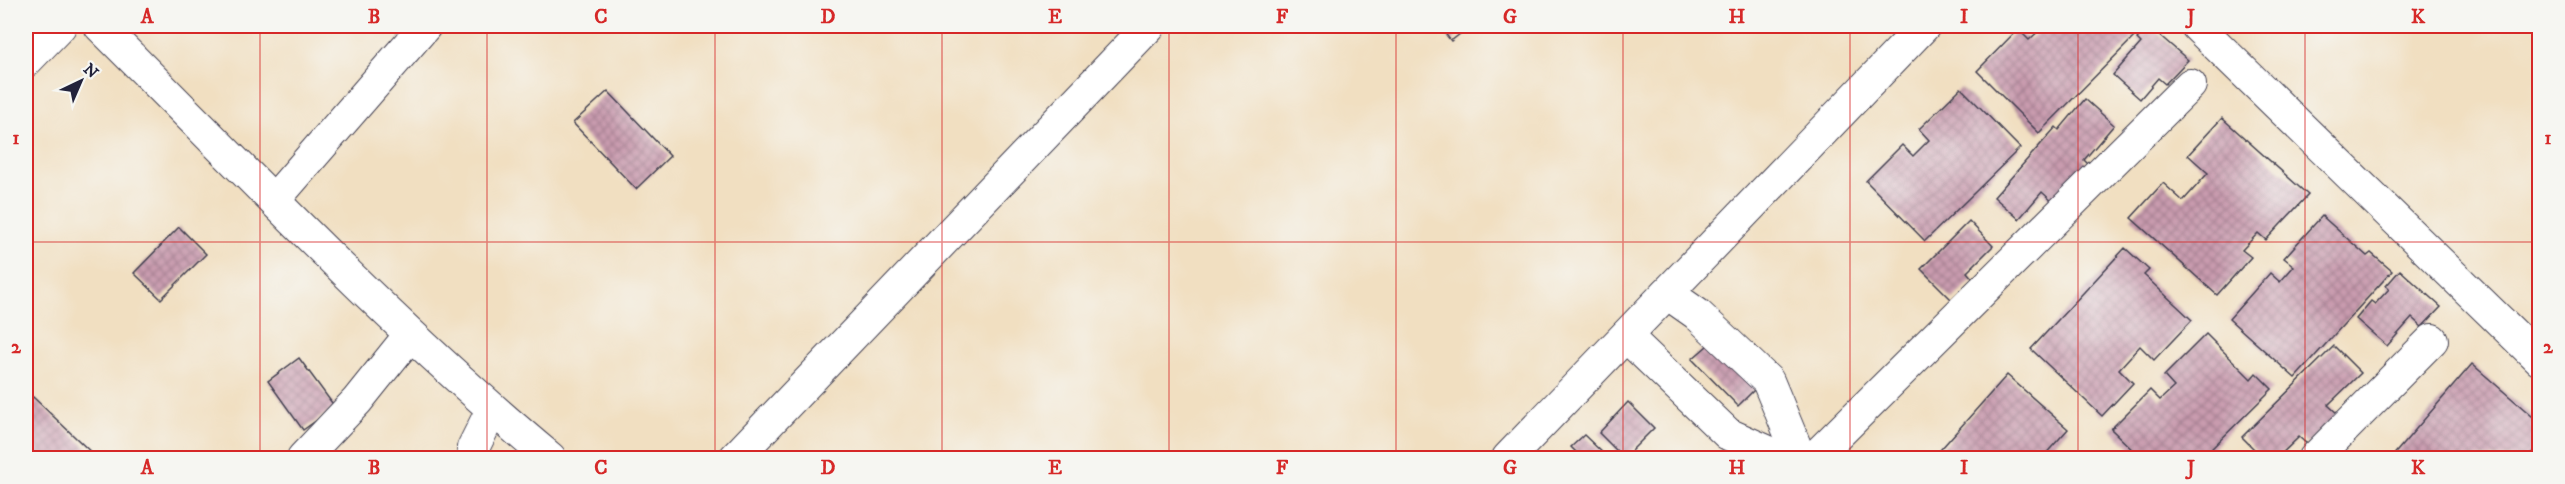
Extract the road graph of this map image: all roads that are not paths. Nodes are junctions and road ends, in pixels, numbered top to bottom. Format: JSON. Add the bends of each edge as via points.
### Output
{"nodes":[{"id":1,"x":60,"y":26,"type":"edge"},
{"id":2,"x":100,"y":26,"type":"edge"},
{"id":3,"x":425,"y":26,"type":"edge"},
{"id":4,"x":1149,"y":26,"type":"edge"},
{"id":5,"x":1924,"y":26,"type":"edge"},
{"id":6,"x":2197,"y":26,"type":"edge"},
{"id":7,"x":26,"y":61,"type":"edge"},
{"id":8,"x":2190,"y":85,"type":"dead end"},
{"id":9,"x":274,"y":200,"type":"junction"},
{"id":10,"x":1667,"y":293,"type":"junction"},
{"id":11,"x":410,"y":335,"type":"junction"},
{"id":12,"x":1626,"y":336,"type":"junction"},
{"id":13,"x":2432,"y":340,"type":"dead end"},
{"id":14,"x":2540,"y":360,"type":"edge"},
{"id":15,"x":492,"y":410,"type":"junction"},
{"id":16,"x":473,"y":448,"type":"dead end"},
{"id":17,"x":303,"y":459,"type":"edge"},
{"id":18,"x":550,"y":459,"type":"edge"},
{"id":19,"x":735,"y":459,"type":"edge"},
{"id":20,"x":1508,"y":459,"type":"edge"},
{"id":21,"x":1782,"y":459,"type":"edge"},
{"id":22,"x":1800,"y":459,"type":"edge"},
{"id":23,"x":1814,"y":459,"type":"edge"},
{"id":24,"x":2315,"y":459,"type":"edge"}],
"edges":[{"from":1,"to":7,"type":"street"},
{"from":2,"to":9,"type":"street"},
{"from":3,"to":9,"type":"street"},
{"from":4,"to":19,"type":"street"},
{"from":5,"to":10,"type":"street"},
{"from":6,"to":14,"type":"street"},
{"from":8,"to":23,"type":"street"},
{"from":9,"to":11,"type":"street"},
{"from":10,"to":12,"type":"street"},
{"from":10,"to":22,"type":"street","via":[[1697,314],[1768,381]]},
{"from":11,"to":15,"type":"street"},
{"from":11,"to":17,"type":"street"},
{"from":12,"to":20,"type":"street"},
{"from":12,"to":21,"type":"street","via":[[1728,434]]},
{"from":13,"to":24,"type":"street"},
{"from":15,"to":16,"type":"street"},
{"from":15,"to":18,"type":"street"}]}
